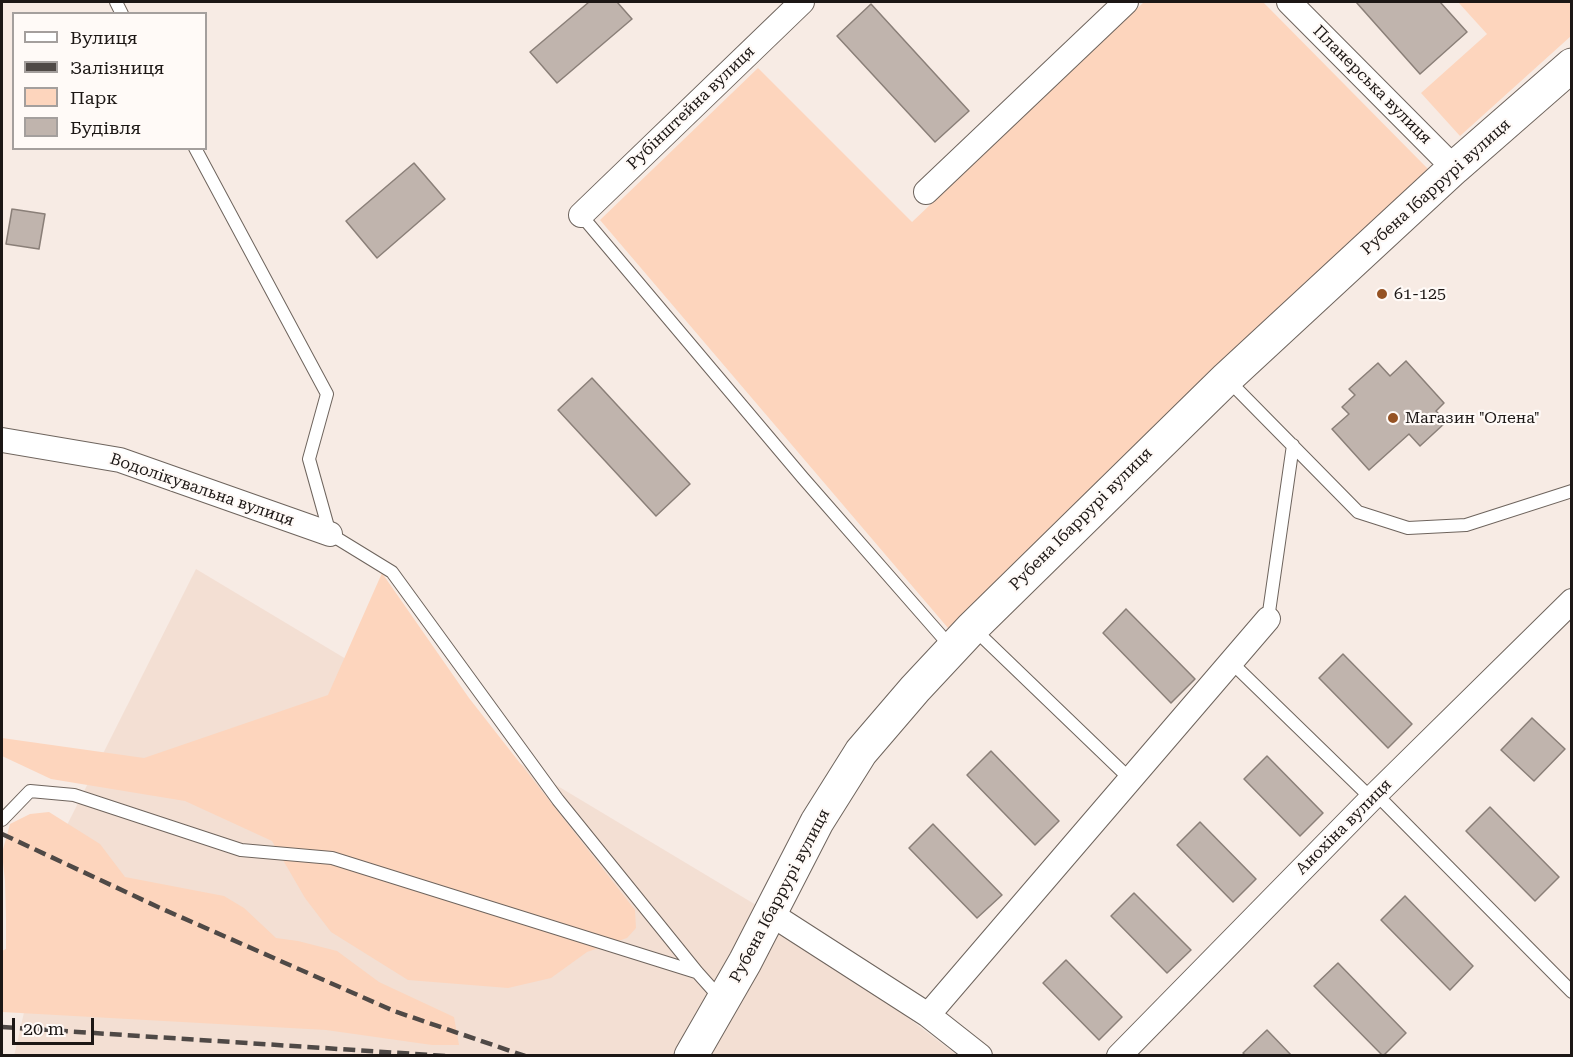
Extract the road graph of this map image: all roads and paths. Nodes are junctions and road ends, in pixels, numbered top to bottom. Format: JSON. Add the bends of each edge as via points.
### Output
{"nodes":[{"id":1,"x":802,"y":2,"type":"edge"},
{"id":2,"x":1126,"y":2,"type":"edge"},
{"id":3,"x":1289,"y":2,"type":"edge"},
{"id":4,"x":1572,"y":64,"type":"edge"},
{"id":5,"x":196,"y":150,"type":"edge"},
{"id":6,"x":1455,"y":168,"type":"junction"},
{"id":7,"x":926,"y":192,"type":"dead end"},
{"id":8,"x":581,"y":215,"type":"joint"},
{"id":9,"x":1227,"y":378,"type":"junction"},
{"id":10,"x":2,"y":440,"type":"edge"},
{"id":11,"x":1293,"y":445,"type":"junction"},
{"id":12,"x":1572,"y":491,"type":"edge"},
{"id":13,"x":330,"y":534,"type":"junction"},
{"id":14,"x":1572,"y":601,"type":"edge"},
{"id":15,"x":1268,"y":619,"type":"joint"},
{"id":16,"x":962,"y":638,"type":"junction"},
{"id":17,"x":1232,"y":663,"type":"junction"},
{"id":18,"x":1130,"y":778,"type":"junction"},
{"id":19,"x":1374,"y":796,"type":"junction"},
{"id":20,"x":2,"y":820,"type":"edge"},
{"id":21,"x":771,"y":914,"type":"junction"},
{"id":22,"x":697,"y":972,"type":"junction"},
{"id":23,"x":1572,"y":992,"type":"edge"},
{"id":24,"x":723,"y":1001,"type":"junction"},
{"id":25,"x":928,"y":1015,"type":"junction"},
{"id":26,"x":691,"y":1056,"type":"edge"},
{"id":27,"x":980,"y":1056,"type":"edge"},
{"id":28,"x":1119,"y":1056,"type":"edge"}],
"edges":[{"from":1,"to":8,"type":"street","name":"Рубінштейна вулиця"},
{"from":2,"to":7,"type":"street"},
{"from":3,"to":6,"type":"street","name":"Планерська вулиця"},
{"from":4,"to":6,"type":"main road","name":"Рубена Ібаррурі вулиця"},
{"from":5,"to":13,"type":"lane","via":[[327,394],[309,459]]},
{"from":6,"to":9,"type":"main road","name":"Рубена Ібаррурі вулиця"},
{"from":8,"to":16,"type":"lane","via":[[803,478]]},
{"from":9,"to":11,"type":"lane"},
{"from":9,"to":16,"type":"main road","name":"Рубена Ібаррурі вулиця"},
{"from":10,"to":13,"type":"street","name":"Водолікувальна вулиця","via":[[120,460]]},
{"from":11,"to":12,"type":"lane","via":[[1358,512],[1408,528],[1466,525]]},
{"from":11,"to":15,"type":"lane"},
{"from":13,"to":22,"type":"lane","via":[[392,572],[558,800]]},
{"from":14,"to":19,"type":"street","name":"Анохіна вулиця"},
{"from":15,"to":17,"type":"street"},
{"from":16,"to":18,"type":"lane"},
{"from":16,"to":21,"type":"main road","name":"Рубена Ібаррурі вулиця","via":[[861,752],[817,822]]},
{"from":17,"to":18,"type":"street"},
{"from":17,"to":19,"type":"lane"},
{"from":18,"to":25,"type":"street"},
{"from":19,"to":23,"type":"lane"},
{"from":19,"to":28,"type":"street","name":"Анохіна вулиця"},
{"from":20,"to":22,"type":"lane","via":[[30,791],[74,795],[241,850],[332,858]]},
{"from":21,"to":24,"type":"main road","name":"Рубена Ібаррурі вулиця"},
{"from":21,"to":25,"type":"street"},
{"from":22,"to":24,"type":"lane"},
{"from":24,"to":26,"type":"main road","name":"Рубена Ібаррурі вулиця"},
{"from":25,"to":27,"type":"street"}]}
